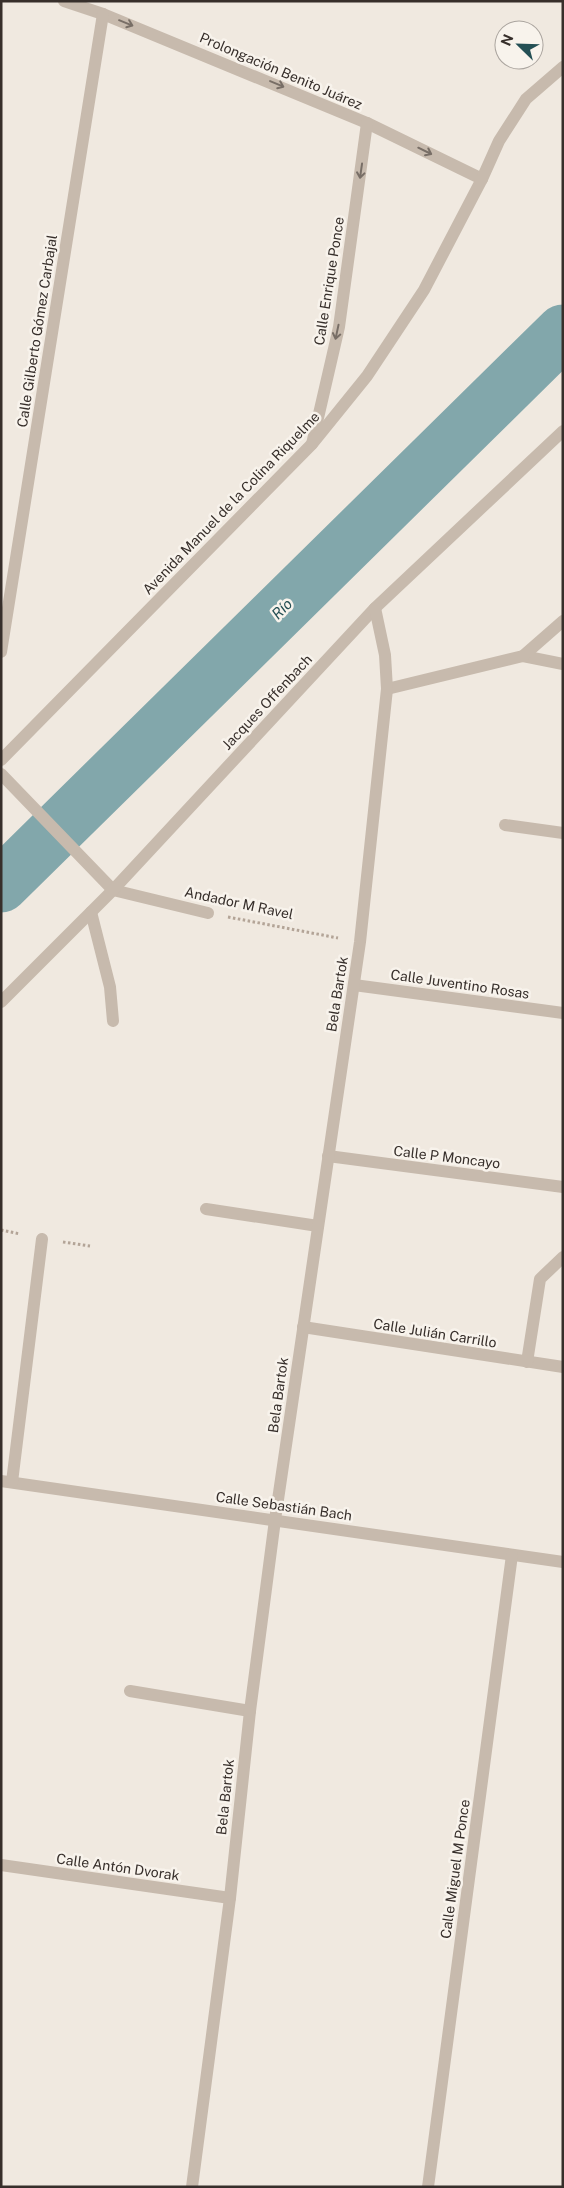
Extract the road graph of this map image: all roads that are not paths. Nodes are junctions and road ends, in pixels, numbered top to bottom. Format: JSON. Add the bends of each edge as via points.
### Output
{"nodes":[{"id":1,"x":64,"y":1,"type":"edge"},
{"id":2,"x":103,"y":14,"type":"junction"},
{"id":3,"x":563,"y":67,"type":"edge"},
{"id":4,"x":367,"y":123,"type":"junction"},
{"id":5,"x":482,"y":179,"type":"junction"},
{"id":6,"x":563,"y":431,"type":"edge"},
{"id":7,"x":312,"y":444,"type":"junction"},
{"id":8,"x":375,"y":608,"type":"junction"},
{"id":9,"x":563,"y":621,"type":"edge"},
{"id":10,"x":1,"y":652,"type":"edge"},
{"id":11,"x":523,"y":656,"type":"junction"},
{"id":12,"x":563,"y":664,"type":"edge"},
{"id":13,"x":387,"y":689,"type":"junction"},
{"id":14,"x":1,"y":760,"type":"edge"},
{"id":15,"x":1,"y":774,"type":"edge"},
{"id":16,"x":505,"y":825,"type":"dead end"},
{"id":17,"x":563,"y":833,"type":"edge"},
{"id":18,"x":113,"y":890,"type":"junction"},
{"id":19,"x":91,"y":912,"type":"junction"},
{"id":20,"x":208,"y":913,"type":"road end"},
{"id":21,"x":354,"y":985,"type":"junction"},
{"id":22,"x":1,"y":1002,"type":"edge"},
{"id":23,"x":563,"y":1013,"type":"edge"},
{"id":24,"x":113,"y":1021,"type":"dead end"},
{"id":25,"x":328,"y":1156,"type":"junction"},
{"id":26,"x":563,"y":1187,"type":"edge"},
{"id":27,"x":206,"y":1209,"type":"dead end"},
{"id":28,"x":318,"y":1226,"type":"junction"},
{"id":29,"x":42,"y":1239,"type":"dead end"},
{"id":30,"x":563,"y":1257,"type":"edge"},
{"id":31,"x":303,"y":1327,"type":"junction"},
{"id":32,"x":526,"y":1362,"type":"junction"},
{"id":33,"x":563,"y":1367,"type":"edge"},
{"id":34,"x":6,"y":1482,"type":"edge"},
{"id":35,"x":275,"y":1520,"type":"junction"},
{"id":36,"x":512,"y":1555,"type":"junction"},
{"id":37,"x":563,"y":1562,"type":"edge"},
{"id":38,"x":130,"y":1691,"type":"dead end"},
{"id":39,"x":250,"y":1711,"type":"junction"},
{"id":40,"x":1,"y":1865,"type":"edge"},
{"id":41,"x":230,"y":1898,"type":"junction"},
{"id":42,"x":192,"y":2187,"type":"edge"},
{"id":43,"x":428,"y":2187,"type":"edge"}],
"edges":[{"from":1,"to":2,"type":"street","name":"Prolongación Benito Juárez"},
{"from":2,"to":4,"type":"street","name":"Prolongación Benito Juárez","one_way":true},
{"from":2,"to":10,"type":"street","name":"Calle Gilberto Gómez Carbajal"},
{"from":3,"to":5,"type":"street","name":"Avenida Manuel de la Colina Riquelme","via":[[526,99],[499,141]]},
{"from":4,"to":5,"type":"street","name":"Prolongación Benito Juárez","one_way":true},
{"from":4,"to":7,"type":"street","name":"Calle Enrique Ponce","one_way":true,"via":[[339,327]]},
{"from":5,"to":7,"type":"street","name":"Avenida Manuel de la Colina Riquelme","via":[[424,290],[367,376]]},
{"from":6,"to":8,"type":"street","name":"Jacques Offenbach"},
{"from":7,"to":14,"type":"street","name":"Avenida Manuel de la Colina Riquelme"},
{"from":8,"to":13,"type":"street","name":"Bela Bartok"},
{"from":8,"to":18,"type":"street","name":"Jacques Offenbach"},
{"from":9,"to":11,"type":"street"},
{"from":11,"to":12,"type":"street"},
{"from":11,"to":13,"type":"street"},
{"from":13,"to":21,"type":"street","name":"Bela Bartok"},
{"from":15,"to":18,"type":"street"},
{"from":16,"to":17,"type":"street"},
{"from":18,"to":19,"type":"street","name":"Jacques Offenbach"},
{"from":18,"to":20,"type":"street","name":"Andador M Ravel"},
{"from":19,"to":22,"type":"street","name":"Jacques Offenbach"},
{"from":19,"to":24,"type":"street","via":[[110,987]]},
{"from":21,"to":23,"type":"street","name":"Calle Juventino Rosas"},
{"from":21,"to":25,"type":"street","name":"Bela Bartok"},
{"from":25,"to":26,"type":"street","name":"Calle P Moncayo"},
{"from":25,"to":28,"type":"street","name":"Bela Bartok"},
{"from":27,"to":28,"type":"street"},
{"from":28,"to":31,"type":"street","name":"Bela Bartok"},
{"from":29,"to":34,"type":"street"},
{"from":30,"to":32,"type":"street","via":[[540,1279]]},
{"from":31,"to":32,"type":"street","name":"Calle Julián Carrillo"},
{"from":31,"to":35,"type":"street","name":"Bela Bartok"},
{"from":32,"to":33,"type":"street","name":"Calle Julián Carrillo"},
{"from":34,"to":35,"type":"street","name":"Calle Sebastián Bach"},
{"from":35,"to":36,"type":"street","name":"Calle Sebastián Bach"},
{"from":35,"to":39,"type":"street","name":"Bela Bartok"},
{"from":36,"to":37,"type":"street","name":"Calle Sebastián Bach"},
{"from":36,"to":43,"type":"street","name":"Calle Miguel M Ponce"},
{"from":38,"to":39,"type":"street"},
{"from":39,"to":41,"type":"street","name":"Bela Bartok"},
{"from":40,"to":41,"type":"street","name":"Calle Antón Dvorak"},
{"from":41,"to":42,"type":"street","name":"Bela Bartok"}]}
